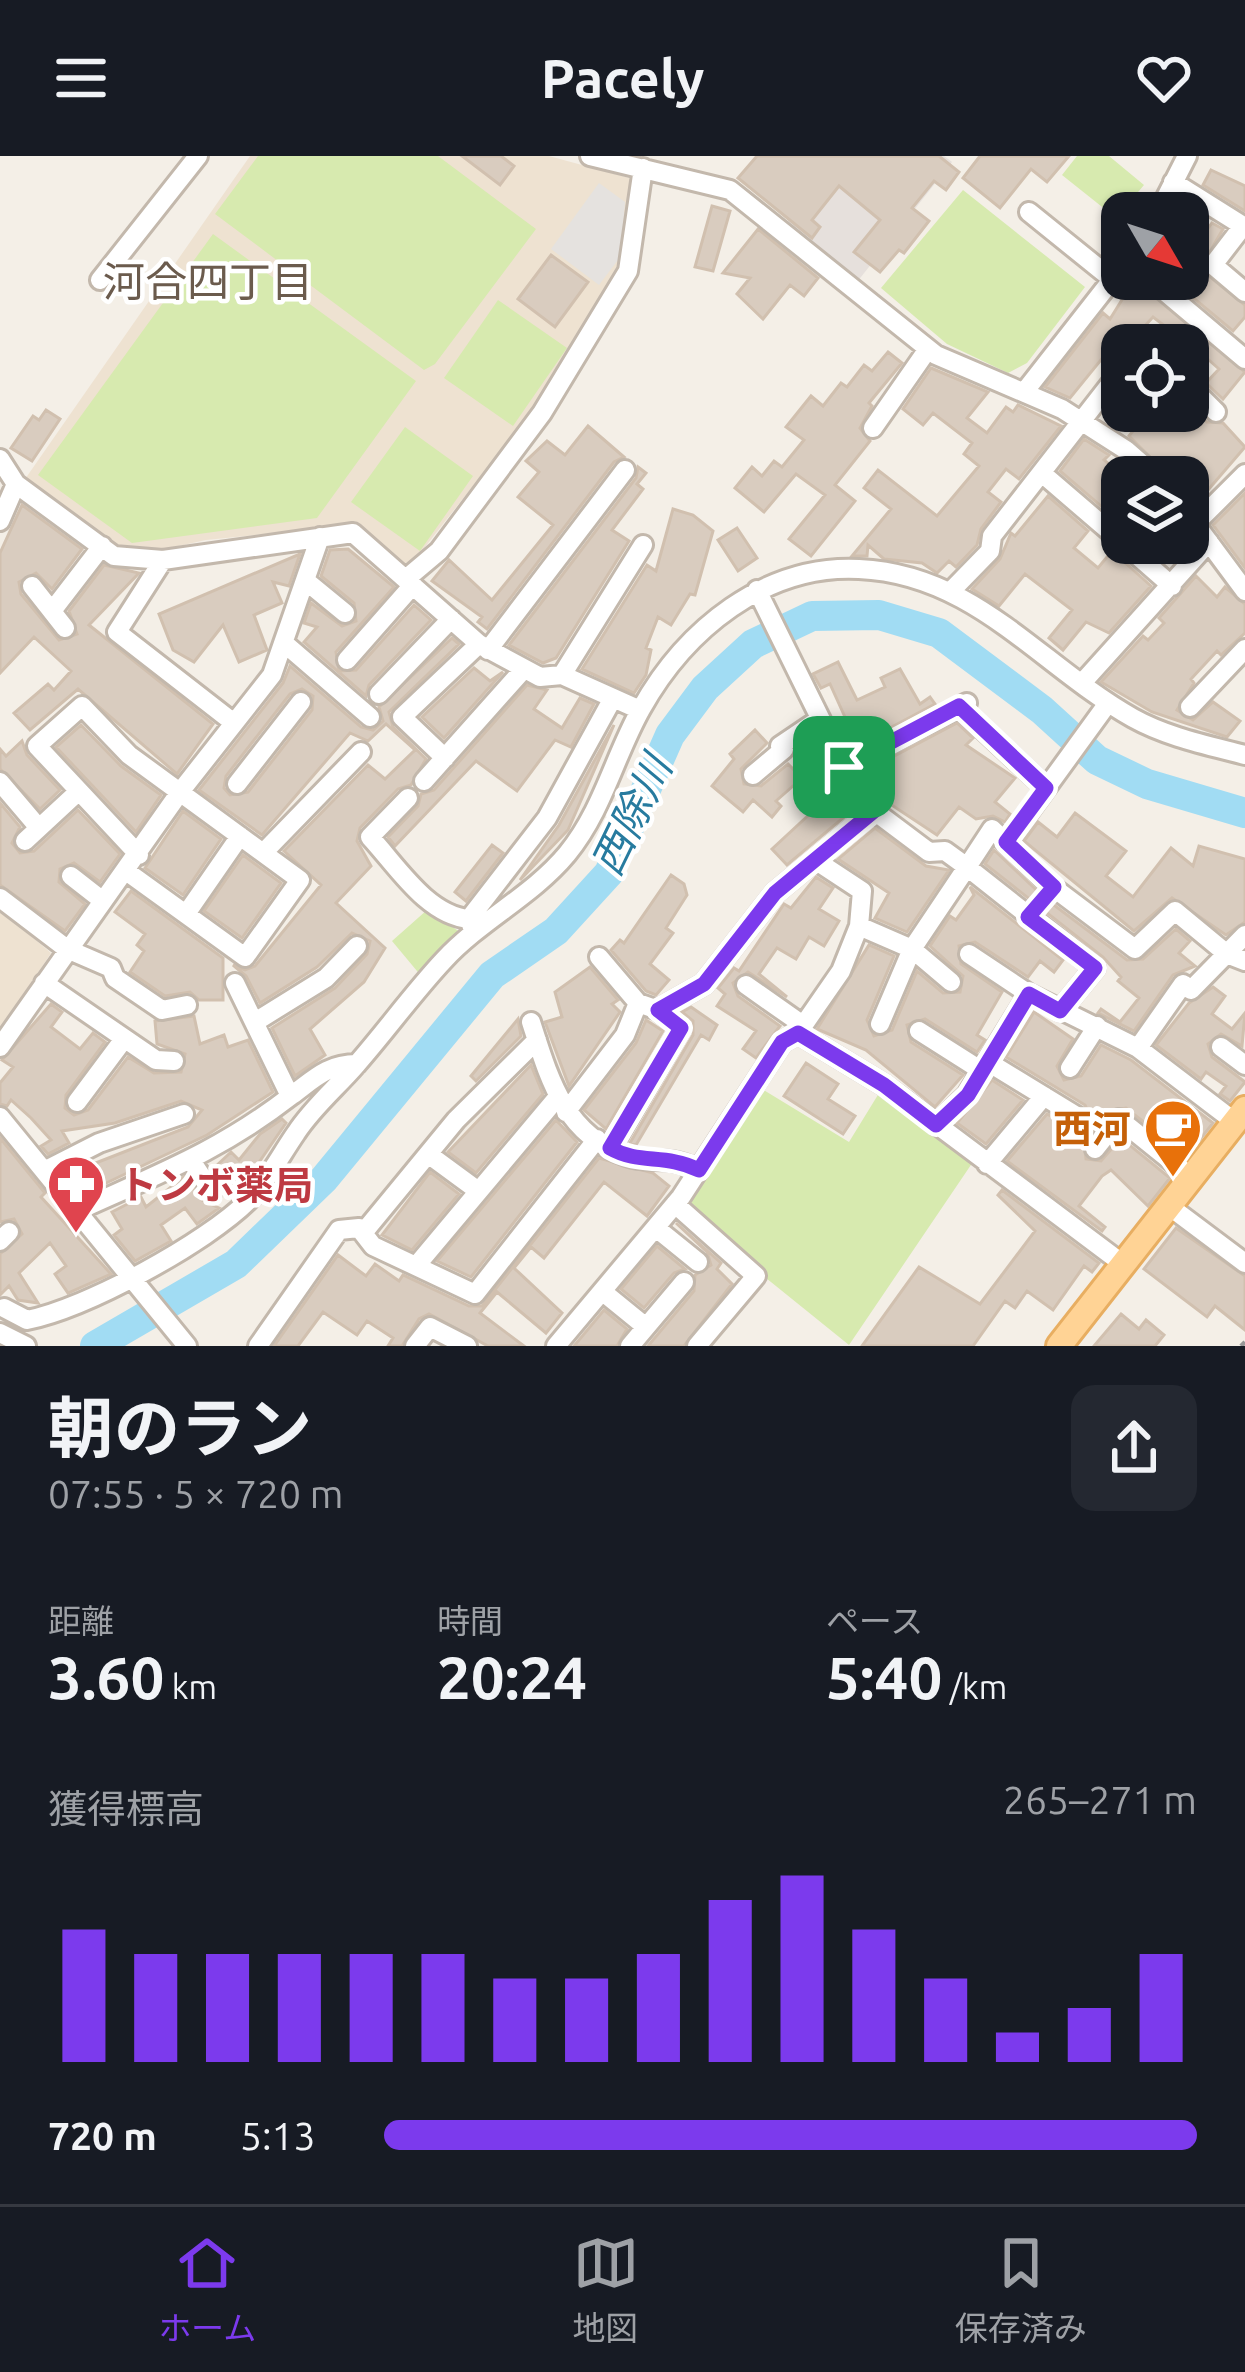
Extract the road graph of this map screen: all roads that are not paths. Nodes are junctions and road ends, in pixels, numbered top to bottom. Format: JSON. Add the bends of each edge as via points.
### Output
{"nodes":[{"id":1,"x":198,"y":156,"type":"edge"},
{"id":2,"x":590,"y":156,"type":"edge"},
{"id":3,"x":1187,"y":156,"type":"edge"},
{"id":4,"x":614,"y":158,"type":"edge"},
{"id":5,"x":643,"y":168,"type":"junction"},
{"id":6,"x":1173,"y":182,"type":"junction"},
{"id":7,"x":1168,"y":192,"type":"edge"},
{"id":8,"x":1029,"y":212,"type":"dead end"},
{"id":9,"x":1244,"y":226,"type":"edge"},
{"id":10,"x":1101,"y":262,"type":"edge"},
{"id":11,"x":100,"y":280,"type":"dead end"},
{"id":12,"x":1245,"y":292,"type":"edge"},
{"id":13,"x":1101,"y":294,"type":"edge"},
{"id":14,"x":1176,"y":300,"type":"edge"},
{"id":15,"x":928,"y":349,"type":"junction"},
{"id":16,"x":1243,"y":354,"type":"edge"},
{"id":17,"x":1025,"y":392,"type":"junction"},
{"id":18,"x":1101,"y":394,"type":"edge"},
{"id":19,"x":1209,"y":405,"type":"edge"},
{"id":20,"x":1216,"y":412,"type":"dead end"},
{"id":21,"x":1079,"y":420,"type":"junction"},
{"id":22,"x":873,"y":428,"type":"dead end"},
{"id":23,"x":1128,"y":456,"type":"edge"},
{"id":24,"x":0,"y":459,"type":"edge"},
{"id":25,"x":625,"y":470,"type":"dead end"},
{"id":26,"x":1245,"y":474,"type":"edge"},
{"id":27,"x":1044,"y":475,"type":"junction"},
{"id":28,"x":16,"y":484,"type":"junction"},
{"id":29,"x":1209,"y":505,"type":"edge"},
{"id":30,"x":0,"y":521,"type":"edge"},
{"id":31,"x":1101,"y":525,"type":"edge"},
{"id":32,"x":320,"y":537,"type":"junction"},
{"id":33,"x":1209,"y":542,"type":"edge"},
{"id":34,"x":643,"y":545,"type":"dead end"},
{"id":35,"x":103,"y":546,"type":"junction"},
{"id":36,"x":163,"y":560,"type":"junction"},
{"id":37,"x":1146,"y":564,"type":"edge"},
{"id":38,"x":1190,"y":564,"type":"edge"},
{"id":39,"x":306,"y":581,"type":"junction"},
{"id":40,"x":410,"y":582,"type":"junction"},
{"id":41,"x":32,"y":586,"type":"dead end"},
{"id":42,"x":1172,"y":586,"type":"junction"},
{"id":43,"x":757,"y":590,"type":"junction"},
{"id":44,"x":952,"y":590,"type":"junction"},
{"id":45,"x":1245,"y":592,"type":"edge"},
{"id":46,"x":52,"y":611,"type":"junction"},
{"id":47,"x":345,"y":613,"type":"dead end"},
{"id":48,"x":451,"y":619,"type":"junction"},
{"id":49,"x":64,"y":628,"type":"dead end"},
{"id":50,"x":284,"y":643,"type":"junction"},
{"id":51,"x":483,"y":647,"type":"junction"},
{"id":52,"x":1245,"y":649,"type":"edge"},
{"id":53,"x":347,"y":660,"type":"dead end"},
{"id":54,"x":524,"y":670,"type":"junction"},
{"id":55,"x":562,"y":675,"type":"junction"},
{"id":56,"x":1082,"y":683,"type":"junction"},
{"id":57,"x":379,"y":694,"type":"dead end"},
{"id":58,"x":613,"y":698,"type":"junction"},
{"id":59,"x":301,"y":702,"type":"dead end"},
{"id":60,"x":1108,"y":703,"type":"junction"},
{"id":61,"x":1190,"y":707,"type":"dead end"},
{"id":62,"x":640,"y":710,"type":"junction"},
{"id":63,"x":370,"y":717,"type":"dead end"},
{"id":64,"x":820,"y":719,"type":"junction"},
{"id":65,"x":236,"y":721,"type":"junction"},
{"id":66,"x":268,"y":744,"type":"junction"},
{"id":67,"x":361,"y":752,"type":"dead end"},
{"id":68,"x":1245,"y":755,"type":"edge"},
{"id":69,"x":446,"y":758,"type":"junction"},
{"id":70,"x":844,"y":767,"type":"junction"},
{"id":71,"x":753,"y":776,"type":"dead end"},
{"id":72,"x":424,"y":781,"type":"dead end"},
{"id":73,"x":0,"y":782,"type":"edge"},
{"id":74,"x":1050,"y":782,"type":"junction"},
{"id":75,"x":237,"y":784,"type":"dead end"},
{"id":76,"x":79,"y":791,"type":"junction"},
{"id":77,"x":180,"y":792,"type":"junction"},
{"id":78,"x":408,"y":798,"type":"dead end"},
{"id":79,"x":874,"y":811,"type":"junction"},
{"id":80,"x":240,"y":836,"type":"junction"},
{"id":81,"x":1006,"y":842,"type":"junction"},
{"id":82,"x":263,"y":853,"type":"junction"},
{"id":83,"x":139,"y":855,"type":"junction"},
{"id":84,"x":815,"y":860,"type":"junction"},
{"id":85,"x":967,"y":867,"type":"junction"},
{"id":86,"x":126,"y":871,"type":"junction"},
{"id":87,"x":71,"y":876,"type":"dead end"},
{"id":88,"x":1054,"y":887,"type":"junction"},
{"id":89,"x":0,"y":898,"type":"edge"},
{"id":90,"x":103,"y":901,"type":"junction"},
{"id":91,"x":186,"y":914,"type":"junction"},
{"id":92,"x":1028,"y":917,"type":"junction"},
{"id":93,"x":471,"y":925,"type":"junction"},
{"id":94,"x":859,"y":926,"type":"junction"},
{"id":95,"x":1245,"y":935,"type":"edge"},
{"id":96,"x":357,"y":946,"type":"dead end"},
{"id":97,"x":68,"y":949,"type":"junction"},
{"id":98,"x":912,"y":949,"type":"junction"},
{"id":99,"x":969,"y":954,"type":"dead end"},
{"id":100,"x":599,"y":957,"type":"dead end"},
{"id":101,"x":1236,"y":958,"type":"edge"},
{"id":102,"x":951,"y":982,"type":"dead end"},
{"id":103,"x":44,"y":983,"type":"junction"},
{"id":104,"x":236,"y":983,"type":"dead end"},
{"id":105,"x":746,"y":985,"type":"dead end"},
{"id":106,"x":1029,"y":994,"type":"junction"},
{"id":107,"x":638,"y":1003,"type":"junction"},
{"id":108,"x":187,"y":1005,"type":"dead end"},
{"id":109,"x":658,"y":1010,"type":"junction"},
{"id":110,"x":1060,"y":1011,"type":"junction"},
{"id":111,"x":254,"y":1022,"type":"junction"},
{"id":112,"x":880,"y":1024,"type":"dead end"},
{"id":113,"x":1097,"y":1026,"type":"junction"},
{"id":114,"x":800,"y":1029,"type":"junction"},
{"id":115,"x":920,"y":1030,"type":"dead end"},
{"id":116,"x":124,"y":1039,"type":"junction"},
{"id":117,"x":0,"y":1047,"type":"edge"},
{"id":118,"x":1221,"y":1047,"type":"dead end"},
{"id":119,"x":1138,"y":1048,"type":"junction"},
{"id":120,"x":174,"y":1061,"type":"dead end"},
{"id":121,"x":357,"y":1064,"type":"junction"},
{"id":122,"x":1245,"y":1065,"type":"edge"},
{"id":123,"x":985,"y":1066,"type":"junction"},
{"id":124,"x":1070,"y":1068,"type":"dead end"},
{"id":125,"x":290,"y":1096,"type":"junction"},
{"id":126,"x":1044,"y":1096,"type":"junction"},
{"id":127,"x":77,"y":1102,"type":"dead end"},
{"id":128,"x":561,"y":1106,"type":"junction"},
{"id":129,"x":184,"y":1114,"type":"dead end"},
{"id":130,"x":1240,"y":1115,"type":"edge"},
{"id":131,"x":1078,"y":1117,"type":"dead end"},
{"id":132,"x":0,"y":1118,"type":"edge"},
{"id":133,"x":936,"y":1125,"type":"junction"},
{"id":134,"x":604,"y":1143,"type":"junction"},
{"id":135,"x":1095,"y":1149,"type":"dead end"},
{"id":136,"x":428,"y":1154,"type":"junction"},
{"id":137,"x":192,"y":1162,"type":"junction"},
{"id":138,"x":988,"y":1164,"type":"junction"},
{"id":139,"x":699,"y":1170,"type":"junction"},
{"id":140,"x":44,"y":1171,"type":"junction"},
{"id":141,"x":1191,"y":1177,"type":"junction"},
{"id":142,"x":477,"y":1190,"type":"junction"},
{"id":143,"x":212,"y":1192,"type":"dead end"},
{"id":144,"x":676,"y":1204,"type":"junction"},
{"id":145,"x":1169,"y":1206,"type":"junction"},
{"id":146,"x":77,"y":1211,"type":"junction"},
{"id":147,"x":656,"y":1228,"type":"junction"},
{"id":148,"x":363,"y":1233,"type":"junction"},
{"id":149,"x":698,"y":1262,"type":"dead end"},
{"id":150,"x":1245,"y":1263,"type":"edge"},
{"id":151,"x":1123,"y":1264,"type":"junction"},
{"id":152,"x":416,"y":1266,"type":"junction"},
{"id":153,"x":130,"y":1276,"type":"junction"},
{"id":154,"x":684,"y":1282,"type":"dead end"},
{"id":155,"x":603,"y":1292,"type":"junction"},
{"id":156,"x":4,"y":1309,"type":"dead end"},
{"id":157,"x":1,"y":1334,"type":"edge"},
{"id":158,"x":639,"y":1335,"type":"edge"},
{"id":159,"x":26,"y":1346,"type":"edge"},
{"id":160,"x":187,"y":1346,"type":"edge"},
{"id":161,"x":258,"y":1346,"type":"edge"},
{"id":162,"x":415,"y":1346,"type":"edge"},
{"id":163,"x":467,"y":1346,"type":"edge"},
{"id":164,"x":556,"y":1346,"type":"edge"},
{"id":165,"x":660,"y":1346,"type":"edge"},
{"id":166,"x":697,"y":1346,"type":"edge"},
{"id":167,"x":1059,"y":1346,"type":"edge"}],
"edges":[{"from":1,"to":11,"type":"street"},
{"from":2,"to":4,"type":"street"},
{"from":3,"to":6,"type":"street"},
{"from":4,"to":5,"type":"street"},
{"from":5,"to":15,"type":"street","via":[[745,198]]},
{"from":5,"to":40,"type":"street","via":[[628,271],[542,413]]},
{"from":6,"to":7,"type":"street"},
{"from":6,"to":9,"type":"street"},
{"from":8,"to":10,"type":"street"},
{"from":9,"to":12,"type":"street","via":[[1213,265]]},
{"from":13,"to":17,"type":"street"},
{"from":14,"to":16,"type":"street"},
{"from":15,"to":17,"type":"street"},
{"from":15,"to":22,"type":"street"},
{"from":17,"to":21,"type":"street"},
{"from":18,"to":21,"type":"street"},
{"from":19,"to":20,"type":"street"},
{"from":21,"to":23,"type":"street"},
{"from":21,"to":27,"type":"street"},
{"from":24,"to":28,"type":"street"},
{"from":25,"to":51,"type":"street"},
{"from":26,"to":29,"type":"street"},
{"from":27,"to":31,"type":"street"},
{"from":27,"to":44,"type":"street"},
{"from":28,"to":30,"type":"street"},
{"from":28,"to":35,"type":"street"},
{"from":32,"to":36,"type":"street"},
{"from":32,"to":39,"type":"street"},
{"from":32,"to":40,"type":"street","via":[[353,533]]},
{"from":33,"to":45,"type":"street"},
{"from":34,"to":55,"type":"street"},
{"from":35,"to":36,"type":"street","via":[[114,556]]},
{"from":35,"to":46,"type":"street"},
{"from":36,"to":65,"type":"street","via":[[118,632]]},
{"from":37,"to":42,"type":"street"},
{"from":38,"to":42,"type":"street"},
{"from":39,"to":47,"type":"street"},
{"from":39,"to":50,"type":"street"},
{"from":40,"to":48,"type":"street"},
{"from":40,"to":53,"type":"street"},
{"from":41,"to":46,"type":"street"},
{"from":42,"to":56,"type":"street"},
{"from":43,"to":44,"type":"street","via":[[853,568],[905,573]]},
{"from":43,"to":62,"type":"street","via":[[697,636]]},
{"from":43,"to":64,"type":"street"},
{"from":44,"to":56,"type":"street"},
{"from":46,"to":49,"type":"street"},
{"from":48,"to":51,"type":"street"},
{"from":48,"to":57,"type":"street"},
{"from":50,"to":63,"type":"street"},
{"from":50,"to":65,"type":"street","via":[[272,675]]},
{"from":51,"to":54,"type":"street"},
{"from":51,"to":69,"type":"street","via":[[403,717]]},
{"from":52,"to":61,"type":"street"},
{"from":54,"to":55,"type":"street"},
{"from":54,"to":69,"type":"street"},
{"from":55,"to":58,"type":"street"},
{"from":56,"to":60,"type":"street"},
{"from":58,"to":62,"type":"street"},
{"from":58,"to":93,"type":"street","via":[[547,818]]},
{"from":59,"to":66,"type":"street"},
{"from":60,"to":68,"type":"street","via":[[1168,734]]},
{"from":60,"to":74,"type":"street"},
{"from":62,"to":93,"type":"street","via":[[594,818],[568,852],[544,879]]},
{"from":64,"to":70,"type":"street"},
{"from":64,"to":71,"type":"street"},
{"from":65,"to":66,"type":"street"},
{"from":65,"to":77,"type":"street"},
{"from":66,"to":75,"type":"street"},
{"from":67,"to":82,"type":"street"},
{"from":69,"to":72,"type":"street"},
{"from":70,"to":74,"type":"street","via":[[963,705]]},
{"from":70,"to":79,"type":"street"},
{"from":73,"to":76,"type":"street","via":[[32,835]]},
{"from":74,"to":81,"type":"street"},
{"from":76,"to":77,"type":"street","via":[[37,746],[82,706]]},
{"from":76,"to":83,"type":"street"},
{"from":77,"to":80,"type":"street"},
{"from":77,"to":83,"type":"street"},
{"from":78,"to":93,"type":"street","via":[[370,837],[434,905]]},
{"from":79,"to":84,"type":"street"},
{"from":79,"to":85,"type":"street","via":[[929,852],[945,851]]},
{"from":80,"to":82,"type":"street"},
{"from":80,"to":91,"type":"street"},
{"from":81,"to":85,"type":"street","via":[[992,830]]},
{"from":81,"to":88,"type":"street"},
{"from":82,"to":91,"type":"street","via":[[300,880],[245,957]]},
{"from":83,"to":86,"type":"street"},
{"from":84,"to":94,"type":"street","via":[[862,891]]},
{"from":84,"to":109,"type":"street","via":[[775,893],[704,984]]},
{"from":85,"to":92,"type":"street"},
{"from":85,"to":98,"type":"street"},
{"from":86,"to":90,"type":"street"},
{"from":86,"to":91,"type":"street"},
{"from":87,"to":90,"type":"street"},
{"from":88,"to":92,"type":"street"},
{"from":88,"to":101,"type":"street","via":[[1135,949],[1175,911]]},
{"from":89,"to":97,"type":"street"},
{"from":90,"to":97,"type":"street"},
{"from":92,"to":110,"type":"street","via":[[1095,968]]},
{"from":93,"to":121,"type":"street"},
{"from":94,"to":98,"type":"street"},
{"from":94,"to":114,"type":"street","via":[[842,971]]},
{"from":95,"to":101,"type":"street"},
{"from":96,"to":111,"type":"street","via":[[326,978]]},
{"from":97,"to":103,"type":"street"},
{"from":97,"to":108,"type":"street","via":[[111,968],[162,1010]]},
{"from":98,"to":102,"type":"street"},
{"from":98,"to":112,"type":"street"},
{"from":99,"to":106,"type":"street"},
{"from":100,"to":107,"type":"street"},
{"from":101,"to":119,"type":"street","via":[[1191,990],[1183,984]]},
{"from":103,"to":116,"type":"street"},
{"from":103,"to":117,"type":"street"},
{"from":104,"to":111,"type":"street"},
{"from":105,"to":114,"type":"street"},
{"from":106,"to":110,"type":"street"},
{"from":106,"to":123,"type":"street"},
{"from":107,"to":109,"type":"street"},
{"from":107,"to":128,"type":"street","via":[[625,1035]]},
{"from":109,"to":134,"type":"street","via":[[681,1028]]},
{"from":110,"to":113,"type":"street"},
{"from":111,"to":125,"type":"street"},
{"from":113,"to":119,"type":"street"},
{"from":113,"to":124,"type":"street"},
{"from":114,"to":133,"type":"street"},
{"from":114,"to":139,"type":"street","via":[[782,1042]]},
{"from":115,"to":123,"type":"street"},
{"from":116,"to":120,"type":"street","via":[[156,1060]]},
{"from":116,"to":127,"type":"street"},
{"from":118,"to":122,"type":"street"},
{"from":119,"to":130,"type":"street"},
{"from":121,"to":125,"type":"street","via":[[332,1064]]},
{"from":121,"to":153,"type":"street","via":[[249,1199]]},
{"from":123,"to":126,"type":"street"},
{"from":123,"to":133,"type":"street"},
{"from":125,"to":137,"type":"street"},
{"from":126,"to":131,"type":"street"},
{"from":126,"to":138,"type":"street"},
{"from":128,"to":134,"type":"street"},
{"from":128,"to":136,"type":"street","via":[[534,1031]]},
{"from":128,"to":142,"type":"street"},
{"from":129,"to":140,"type":"street"},
{"from":130,"to":141,"type":"main road"},
{"from":132,"to":140,"type":"street"},
{"from":133,"to":138,"type":"street"},
{"from":134,"to":139,"type":"street","via":[[628,1158],[672,1157]]},
{"from":134,"to":152,"type":"street","via":[[475,1294]]},
{"from":135,"to":141,"type":"street","via":[[1119,1120]]},
{"from":136,"to":142,"type":"street"},
{"from":136,"to":148,"type":"street"},
{"from":137,"to":143,"type":"street"},
{"from":137,"to":146,"type":"street"},
{"from":138,"to":151,"type":"street"},
{"from":139,"to":144,"type":"street"},
{"from":140,"to":146,"type":"street"},
{"from":141,"to":145,"type":"main road"},
{"from":142,"to":152,"type":"street"},
{"from":144,"to":147,"type":"street"},
{"from":144,"to":166,"type":"street","via":[[756,1276]]},
{"from":145,"to":150,"type":"street"},
{"from":145,"to":151,"type":"main road"},
{"from":146,"to":153,"type":"street"},
{"from":147,"to":149,"type":"street"},
{"from":147,"to":155,"type":"street"},
{"from":148,"to":152,"type":"street"},
{"from":148,"to":161,"type":"street","via":[[339,1230]]},
{"from":151,"to":167,"type":"main road"},
{"from":153,"to":156,"type":"street","via":[[85,1303],[27,1320]]},
{"from":153,"to":160,"type":"street"},
{"from":154,"to":158,"type":"street"},
{"from":155,"to":158,"type":"street"},
{"from":155,"to":164,"type":"street"},
{"from":157,"to":159,"type":"street"},
{"from":158,"to":165,"type":"street"},
{"from":162,"to":163,"type":"street","via":[[430,1328]]}]}
